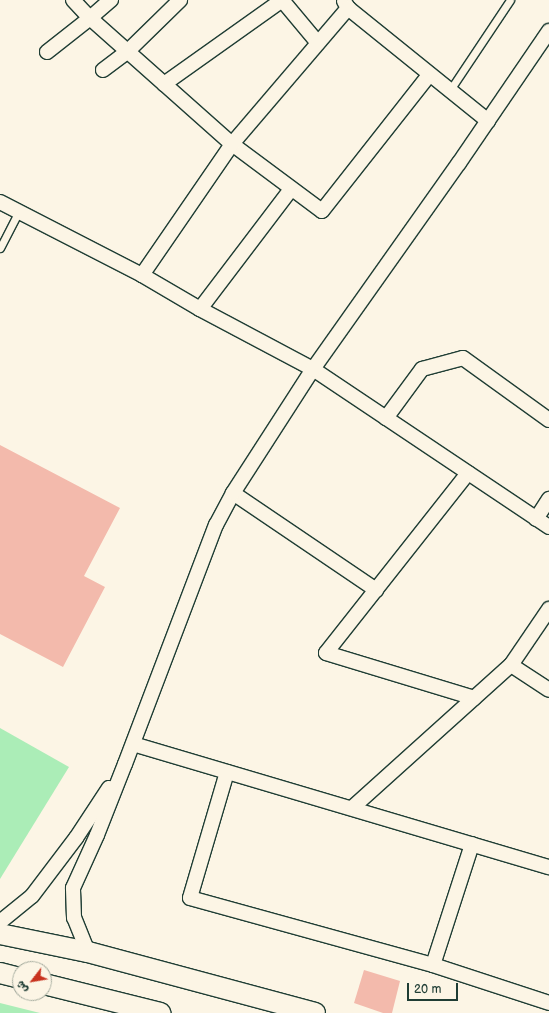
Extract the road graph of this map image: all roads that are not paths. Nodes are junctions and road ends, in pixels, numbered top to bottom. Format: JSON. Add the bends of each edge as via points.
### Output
{"nodes":[{"id":1,"x":73,"y":0,"type":"edge"},
{"id":2,"x":111,"y":0,"type":"edge"},
{"id":3,"x":180,"y":0,"type":"edge"},
{"id":4,"x":282,"y":0,"type":"edge"},
{"id":5,"x":510,"y":0,"type":"edge"},
{"id":6,"x":345,"y":4,"type":"edge"},
{"id":7,"x":90,"y":18,"type":"junction"},
{"id":8,"x":549,"y":32,"type":"edge"},
{"id":9,"x":318,"y":43,"type":"junction"},
{"id":10,"x":128,"y":51,"type":"junction"},
{"id":11,"x":47,"y":52,"type":"dead end"},
{"id":12,"x":103,"y":70,"type":"dead end"},
{"id":13,"x":429,"y":74,"type":"junction"},
{"id":14,"x":164,"y":84,"type":"junction"},
{"id":15,"x":450,"y":90,"type":"junction"},
{"id":16,"x":488,"y":121,"type":"junction"},
{"id":17,"x":232,"y":144,"type":"junction"},
{"id":18,"x":291,"y":188,"type":"junction"},
{"id":19,"x":0,"y":202,"type":"edge"},
{"id":20,"x":19,"y":211,"type":"junction"},
{"id":21,"x":0,"y":248,"type":"edge"},
{"id":22,"x":142,"y":274,"type":"junction"},
{"id":23,"x":200,"y":309,"type":"junction"},
{"id":24,"x":313,"y":370,"type":"junction"},
{"id":25,"x":386,"y":418,"type":"junction"},
{"id":26,"x":549,"y":420,"type":"edge"},
{"id":27,"x":468,"y":473,"type":"junction"},
{"id":28,"x":233,"y":493,"type":"junction"},
{"id":29,"x":549,"y":499,"type":"edge"},
{"id":30,"x":536,"y":519,"type":"junction"},
{"id":31,"x":549,"y":528,"type":"edge"},
{"id":32,"x":376,"y":590,"type":"junction"},
{"id":33,"x":549,"y":609,"type":"edge"},
{"id":34,"x":511,"y":665,"type":"junction"},
{"id":35,"x":549,"y":690,"type":"edge"},
{"id":36,"x":474,"y":698,"type":"junction"},
{"id":37,"x":133,"y":744,"type":"junction"},
{"id":38,"x":125,"y":764,"type":"junction"},
{"id":39,"x":227,"y":772,"type":"junction"},
{"id":40,"x":352,"y":808,"type":"junction"},
{"id":41,"x":472,"y":844,"type":"junction"},
{"id":42,"x":549,"y":866,"type":"edge"},
{"id":43,"x":0,"y":922,"type":"edge"},
{"id":44,"x":0,"y":934,"type":"edge"},
{"id":45,"x":88,"y":952,"type":"junction"},
{"id":46,"x":433,"y":964,"type":"junction"},
{"id":47,"x":0,"y":973,"type":"edge"},
{"id":48,"x":12,"y":976,"type":"edge"},
{"id":49,"x":52,"y":986,"type":"edge"},
{"id":50,"x":549,"y":1003,"type":"edge"},
{"id":51,"x":160,"y":1013,"type":"edge"},
{"id":52,"x":315,"y":1013,"type":"edge"}],
"edges":[{"from":1,"to":7,"type":"street"},
{"from":2,"to":7,"type":"street"},
{"from":3,"to":10,"type":"street"},
{"from":4,"to":9,"type":"street"},
{"from":4,"to":14,"type":"street"},
{"from":5,"to":15,"type":"lane"},
{"from":6,"to":9,"type":"street"},
{"from":6,"to":13,"type":"street"},
{"from":7,"to":10,"type":"street"},
{"from":7,"to":11,"type":"street"},
{"from":8,"to":16,"type":"street"},
{"from":9,"to":17,"type":"street"},
{"from":10,"to":12,"type":"street"},
{"from":10,"to":14,"type":"street"},
{"from":13,"to":15,"type":"street"},
{"from":13,"to":18,"type":"street","via":[[322,211]]},
{"from":14,"to":17,"type":"street"},
{"from":15,"to":16,"type":"street"},
{"from":16,"to":24,"type":"street"},
{"from":17,"to":18,"type":"street"},
{"from":17,"to":22,"type":"street"},
{"from":18,"to":23,"type":"street"},
{"from":19,"to":20,"type":"street"},
{"from":20,"to":21,"type":"lane"},
{"from":20,"to":22,"type":"street"},
{"from":22,"to":23,"type":"street"},
{"from":23,"to":24,"type":"street"},
{"from":24,"to":25,"type":"street"},
{"from":24,"to":28,"type":"street"},
{"from":25,"to":26,"type":"street","via":[[422,369],[463,358]]},
{"from":25,"to":27,"type":"street"},
{"from":27,"to":30,"type":"street"},
{"from":27,"to":32,"type":"street"},
{"from":28,"to":32,"type":"street"},
{"from":28,"to":37,"type":"street","via":[[216,525]]},
{"from":29,"to":30,"type":"street"},
{"from":30,"to":31,"type":"street"},
{"from":32,"to":36,"type":"street","via":[[326,653]]},
{"from":33,"to":34,"type":"street"},
{"from":34,"to":35,"type":"street"},
{"from":34,"to":36,"type":"street"},
{"from":36,"to":40,"type":"street"},
{"from":37,"to":38,"type":"street"},
{"from":37,"to":39,"type":"street"},
{"from":38,"to":43,"type":"street","via":[[76,838],[32,896]]},
{"from":38,"to":45,"type":"street","via":[[73,888],[74,918]]},
{"from":39,"to":40,"type":"street"},
{"from":39,"to":46,"type":"street","via":[[190,898]]},
{"from":40,"to":41,"type":"street"},
{"from":41,"to":42,"type":"street"},
{"from":41,"to":46,"type":"street"},
{"from":44,"to":45,"type":"main road"},
{"from":45,"to":52,"type":"main road"},
{"from":46,"to":50,"type":"street"},
{"from":47,"to":48,"type":"main road"},
{"from":49,"to":51,"type":"main road"}]}
